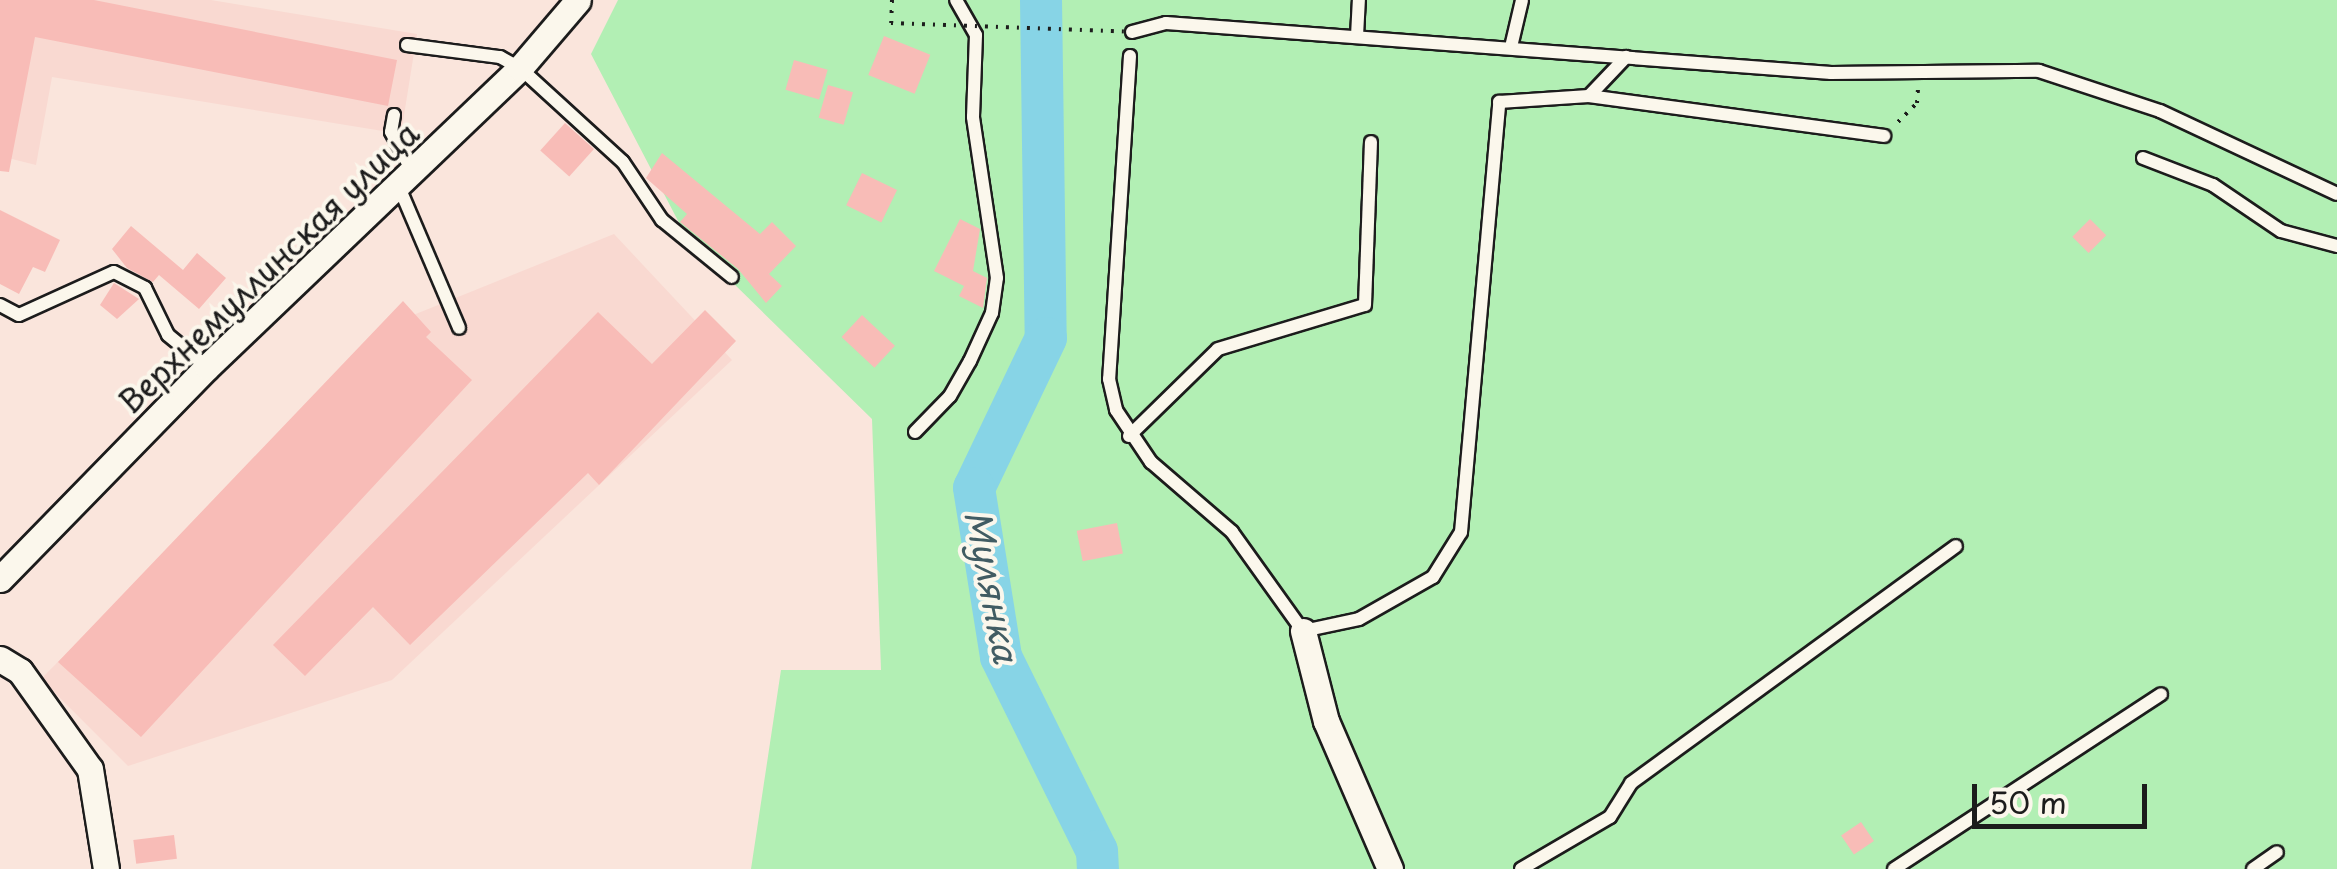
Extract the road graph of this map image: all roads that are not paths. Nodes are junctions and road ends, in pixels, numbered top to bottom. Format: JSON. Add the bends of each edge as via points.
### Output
{"nodes":[{"id":1,"x":578,"y":0,"type":"edge"},
{"id":2,"x":956,"y":0,"type":"edge"},
{"id":3,"x":1359,"y":0,"type":"edge"},
{"id":4,"x":1522,"y":0,"type":"edge"},
{"id":5,"x":1132,"y":32,"type":"road end"},
{"id":6,"x":1357,"y":36,"type":"junction"},
{"id":7,"x":407,"y":44,"type":"dead end"},
{"id":8,"x":1511,"y":46,"type":"junction"},
{"id":9,"x":1130,"y":56,"type":"dead end"},
{"id":10,"x":1626,"y":58,"type":"junction"},
{"id":11,"x":520,"y":68,"type":"junction"},
{"id":12,"x":1589,"y":96,"type":"junction"},
{"id":13,"x":394,"y":115,"type":"dead end"},
{"id":14,"x":1884,"y":136,"type":"road end"},
{"id":15,"x":1371,"y":142,"type":"dead end"},
{"id":16,"x":2143,"y":158,"type":"dead end"},
{"id":17,"x":406,"y":180,"type":"junction"},
{"id":18,"x":2337,"y":194,"type":"edge"},
{"id":19,"x":2337,"y":246,"type":"edge"},
{"id":20,"x":732,"y":277,"type":"dead end"},
{"id":21,"x":0,"y":306,"type":"edge"},
{"id":22,"x":459,"y":328,"type":"dead end"},
{"id":23,"x":207,"y":368,"type":"junction"},
{"id":24,"x":915,"y":432,"type":"dead end"},
{"id":25,"x":1129,"y":436,"type":"junction"},
{"id":26,"x":1956,"y":546,"type":"dead end"},
{"id":27,"x":10,"y":550,"type":"edge"},
{"id":28,"x":0,"y":579,"type":"edge"},
{"id":29,"x":1303,"y":631,"type":"junction"},
{"id":30,"x":0,"y":659,"type":"edge"},
{"id":31,"x":2161,"y":694,"type":"dead end"},
{"id":32,"x":2277,"y":852,"type":"dead end"},
{"id":33,"x":106,"y":869,"type":"edge"},
{"id":34,"x":1390,"y":869,"type":"edge"},
{"id":35,"x":1521,"y":869,"type":"edge"},
{"id":36,"x":1894,"y":869,"type":"edge"},
{"id":37,"x":2253,"y":869,"type":"edge"}],
"edges":[{"from":1,"to":11,"type":"street","name":"Верхнемуллинская улица"},
{"from":2,"to":24,"type":"lane","via":[[976,35],[973,117],[997,278],[992,313],[970,361],[950,396]]},
{"from":3,"to":6,"type":"lane"},
{"from":4,"to":8,"type":"lane"},
{"from":5,"to":6,"type":"lane","via":[[1166,24]]},
{"from":6,"to":8,"type":"lane"},
{"from":7,"to":11,"type":"lane","via":[[500,57]]},
{"from":8,"to":10,"type":"lane"},
{"from":9,"to":25,"type":"lane","via":[[1110,380]]},
{"from":10,"to":12,"type":"lane"},
{"from":10,"to":18,"type":"lane","via":[[1920,74],[1993,68],[2088,84]]},
{"from":11,"to":17,"type":"street","name":"Верхнемуллинская улица"},
{"from":11,"to":20,"type":"lane","via":[[623,162],[662,220]]},
{"from":12,"to":14,"type":"lane"},
{"from":12,"to":29,"type":"lane","via":[[1499,102],[1461,532],[1434,578],[1359,619]]},
{"from":13,"to":17,"type":"lane","via":[[391,132]]},
{"from":15,"to":25,"type":"lane","via":[[1365,305],[1218,349]]},
{"from":16,"to":19,"type":"lane","via":[[2213,185],[2282,231]]},
{"from":17,"to":22,"type":"lane"},
{"from":17,"to":23,"type":"street","name":"Верхнемуллинская улица"},
{"from":21,"to":23,"type":"lane","via":[[19,315],[114,272],[144,288],[168,335]]},
{"from":23,"to":27,"type":"street","name":"Верхнемуллинская улица"},
{"from":25,"to":29,"type":"lane","via":[[1232,532]]},
{"from":26,"to":35,"type":"lane","via":[[1631,783],[1610,818]]},
{"from":27,"to":28,"type":"street","name":"Верхнемуллинская улица"},
{"from":29,"to":34,"type":"street","via":[[1326,721]]},
{"from":30,"to":33,"type":"street","via":[[20,671],[90,769]]},
{"from":31,"to":36,"type":"lane"},
{"from":32,"to":37,"type":"lane"}]}
